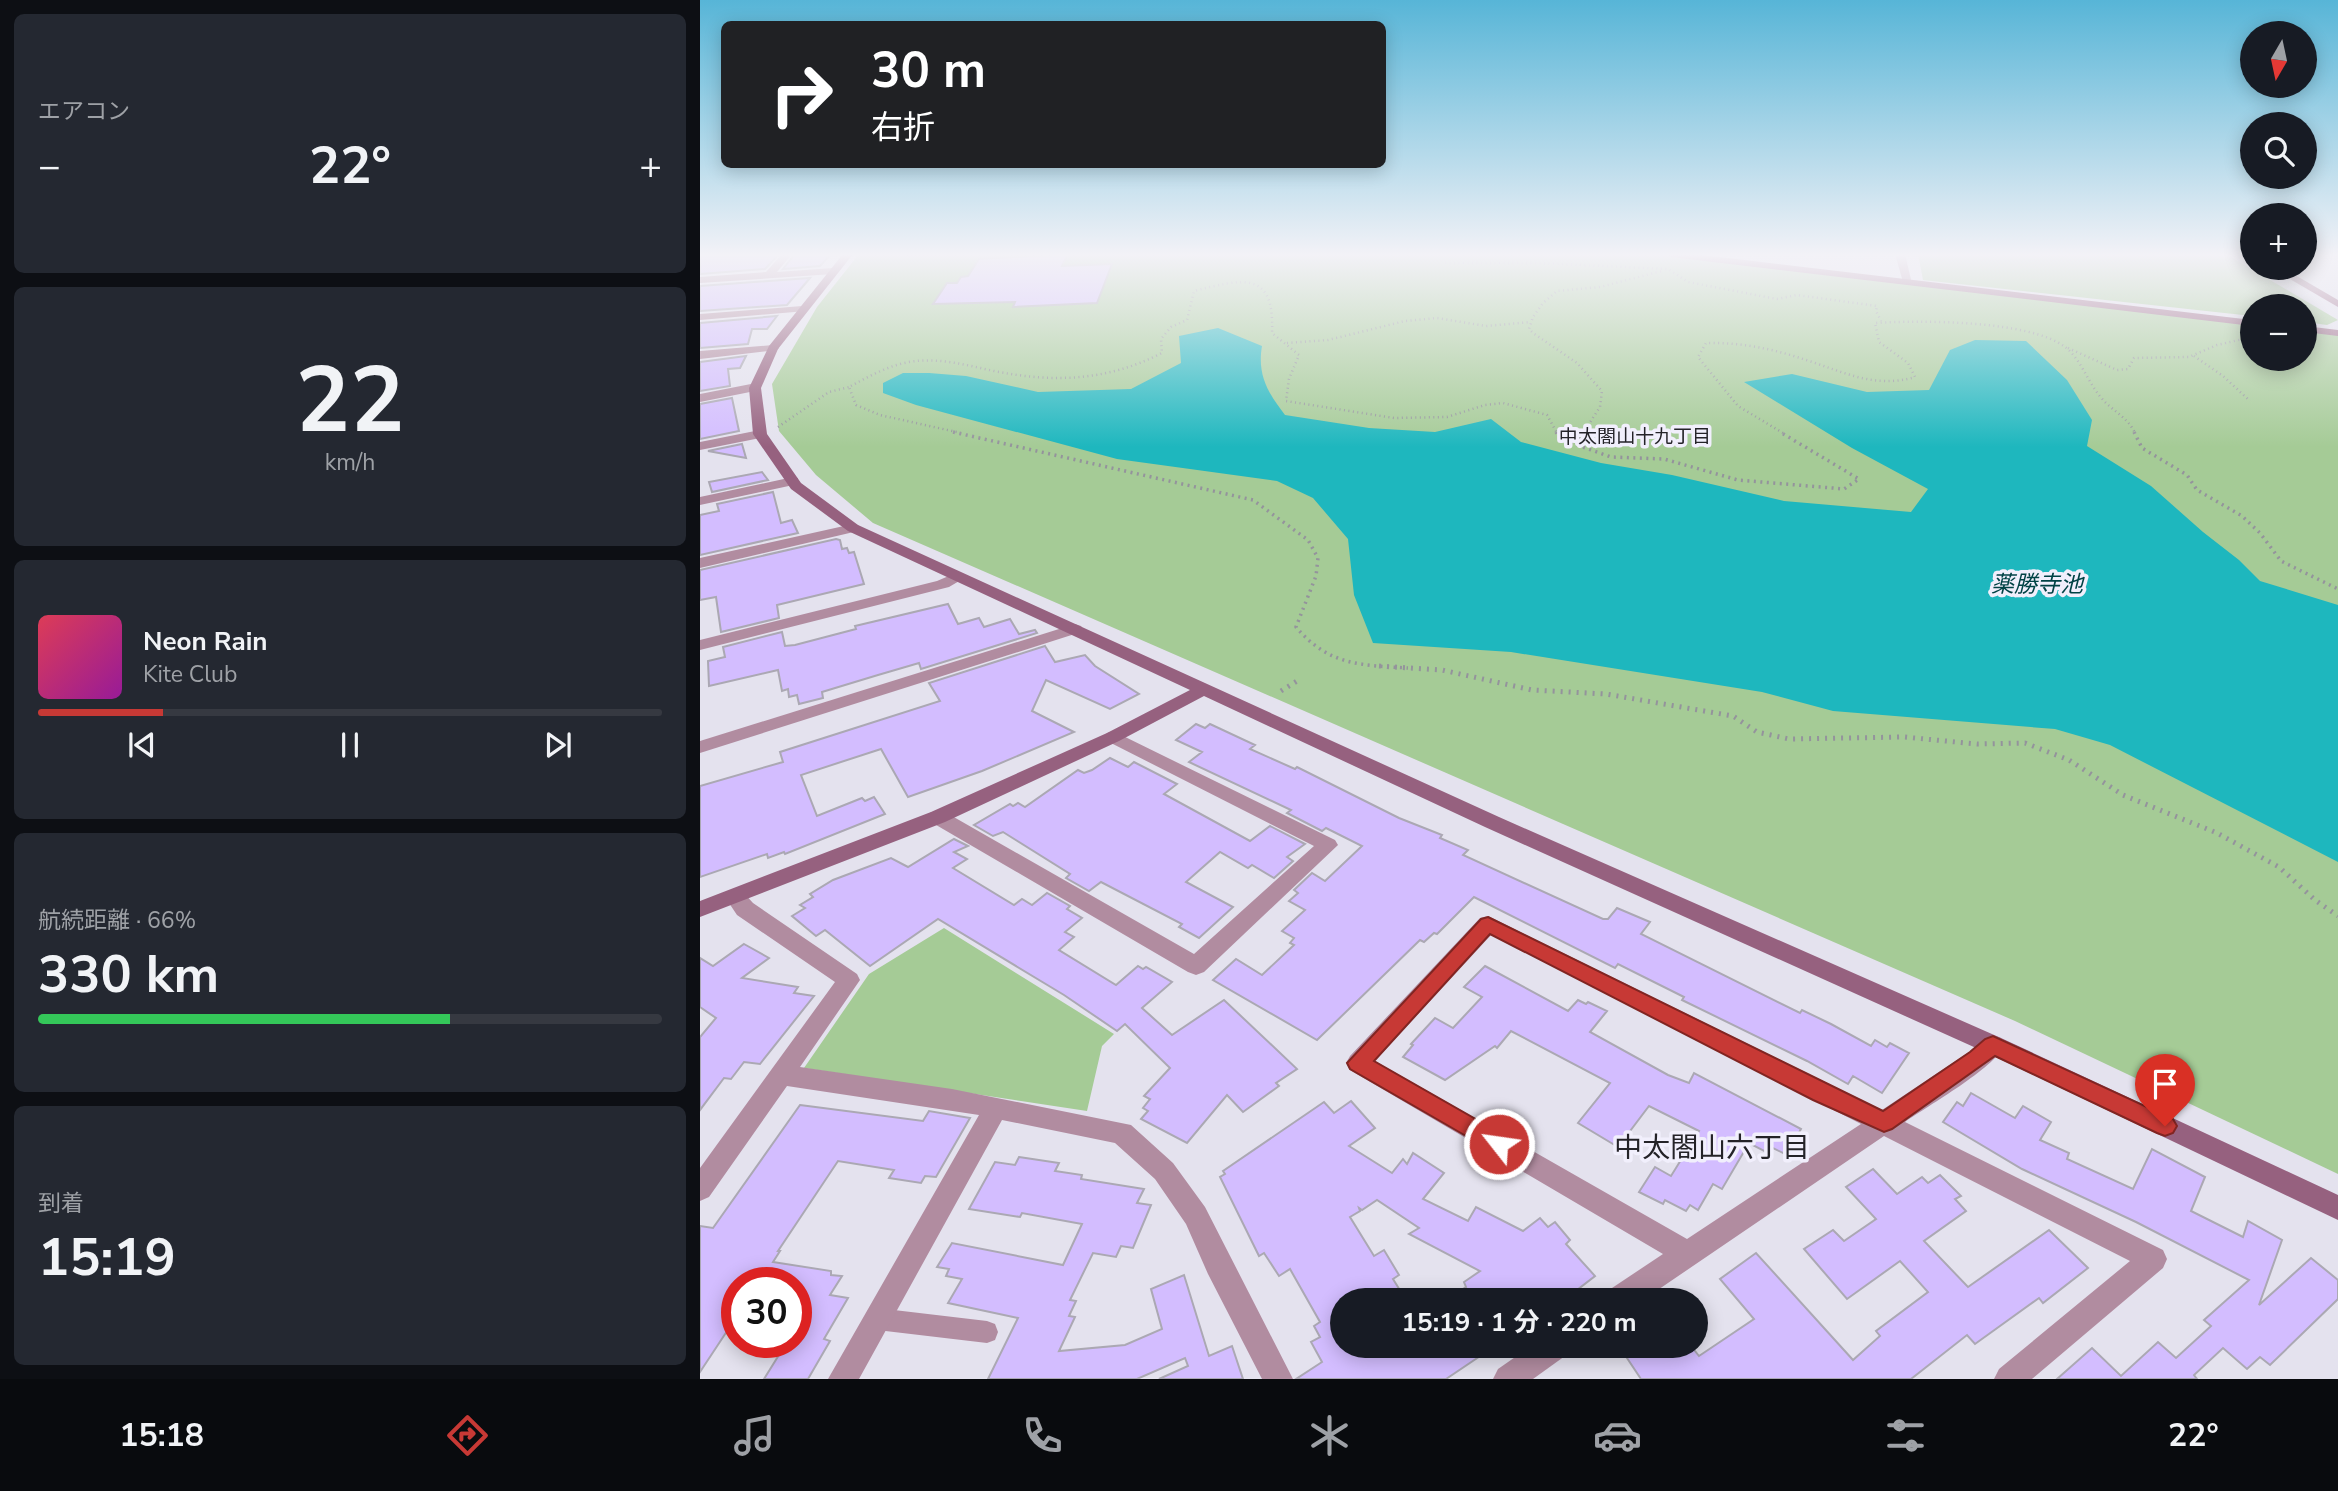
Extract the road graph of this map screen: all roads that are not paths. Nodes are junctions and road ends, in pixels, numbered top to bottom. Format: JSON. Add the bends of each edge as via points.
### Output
{"nodes":[{"id":1,"x":795,"y":318,"type":"edge"},
{"id":2,"x":2213,"y":318,"type":"edge"},
{"id":3,"x":2240,"y":322,"type":"edge"},
{"id":4,"x":2317,"y":330,"type":"edge"},
{"id":5,"x":2338,"y":333,"type":"edge"},
{"id":6,"x":774,"y":348,"type":"junction"},
{"id":7,"x":700,"y":355,"type":"edge"},
{"id":8,"x":756,"y":387,"type":"junction"},
{"id":9,"x":700,"y":398,"type":"edge"},
{"id":10,"x":760,"y":434,"type":"junction"},
{"id":11,"x":700,"y":446,"type":"edge"},
{"id":12,"x":793,"y":481,"type":"junction"},
{"id":13,"x":700,"y":501,"type":"edge"},
{"id":14,"x":853,"y":528,"type":"junction"},
{"id":15,"x":700,"y":563,"type":"edge"},
{"id":16,"x":958,"y":577,"type":"junction"},
{"id":17,"x":1075,"y":629,"type":"junction"},
{"id":18,"x":700,"y":645,"type":"edge"},
{"id":19,"x":1203,"y":690,"type":"junction"},
{"id":20,"x":1113,"y":737,"type":"junction"},
{"id":21,"x":700,"y":747,"type":"edge"},
{"id":22,"x":938,"y":817,"type":"junction"},
{"id":23,"x":736,"y":897,"type":"junction"},
{"id":24,"x":700,"y":909,"type":"edge"},
{"id":25,"x":1993,"y":1045,"type":"junction"},
{"id":26,"x":782,"y":1075,"type":"junction"},
{"id":27,"x":996,"y":1108,"type":"junction"},
{"id":28,"x":1884,"y":1122,"type":"junction"},
{"id":29,"x":700,"y":1189,"type":"edge"},
{"id":30,"x":2338,"y":1208,"type":"edge"},
{"id":31,"x":1686,"y":1253,"type":"junction"},
{"id":32,"x":1636,"y":1288,"type":"edge"},
{"id":33,"x":877,"y":1319,"type":"junction"},
{"id":34,"x":987,"y":1332,"type":"dead end"},
{"id":35,"x":1538,"y":1358,"type":"edge"},
{"id":36,"x":843,"y":1379,"type":"edge"},
{"id":37,"x":1278,"y":1379,"type":"edge"},
{"id":38,"x":1508,"y":1379,"type":"edge"},
{"id":39,"x":2009,"y":1379,"type":"edge"}],
"edges":[{"from":1,"to":6,"type":"street"},
{"from":2,"to":3,"type":"street"},
{"from":4,"to":5,"type":"street"},
{"from":6,"to":7,"type":"street"},
{"from":6,"to":8,"type":"street"},
{"from":8,"to":9,"type":"street"},
{"from":8,"to":10,"type":"street"},
{"from":10,"to":11,"type":"street"},
{"from":10,"to":12,"type":"street"},
{"from":12,"to":13,"type":"street"},
{"from":12,"to":14,"type":"street"},
{"from":14,"to":15,"type":"street"},
{"from":14,"to":16,"type":"street"},
{"from":16,"to":17,"type":"street"},
{"from":16,"to":18,"type":"street"},
{"from":17,"to":19,"type":"street"},
{"from":17,"to":21,"type":"street"},
{"from":19,"to":20,"type":"street"},
{"from":19,"to":25,"type":"street"},
{"from":20,"to":22,"type":"street"},
{"from":20,"to":22,"type":"street","via":[[1328,845],[1196,966]]},
{"from":22,"to":23,"type":"street"},
{"from":23,"to":24,"type":"street"},
{"from":23,"to":26,"type":"street","via":[[745,909],[849,980]]},
{"from":25,"to":28,"type":"street"},
{"from":25,"to":30,"type":"street"},
{"from":26,"to":27,"type":"street"},
{"from":26,"to":29,"type":"street"},
{"from":27,"to":33,"type":"street"},
{"from":27,"to":37,"type":"street","via":[[1122,1133],[1164,1171],[1196,1216]]},
{"from":28,"to":31,"type":"street"},
{"from":28,"to":31,"type":"street","via":[[1488,924],[1358,1063]]},
{"from":28,"to":39,"type":"street","via":[[2153,1259]]},
{"from":31,"to":32,"type":"street"},
{"from":33,"to":34,"type":"lane"},
{"from":33,"to":36,"type":"street"},
{"from":35,"to":38,"type":"street"}]}
